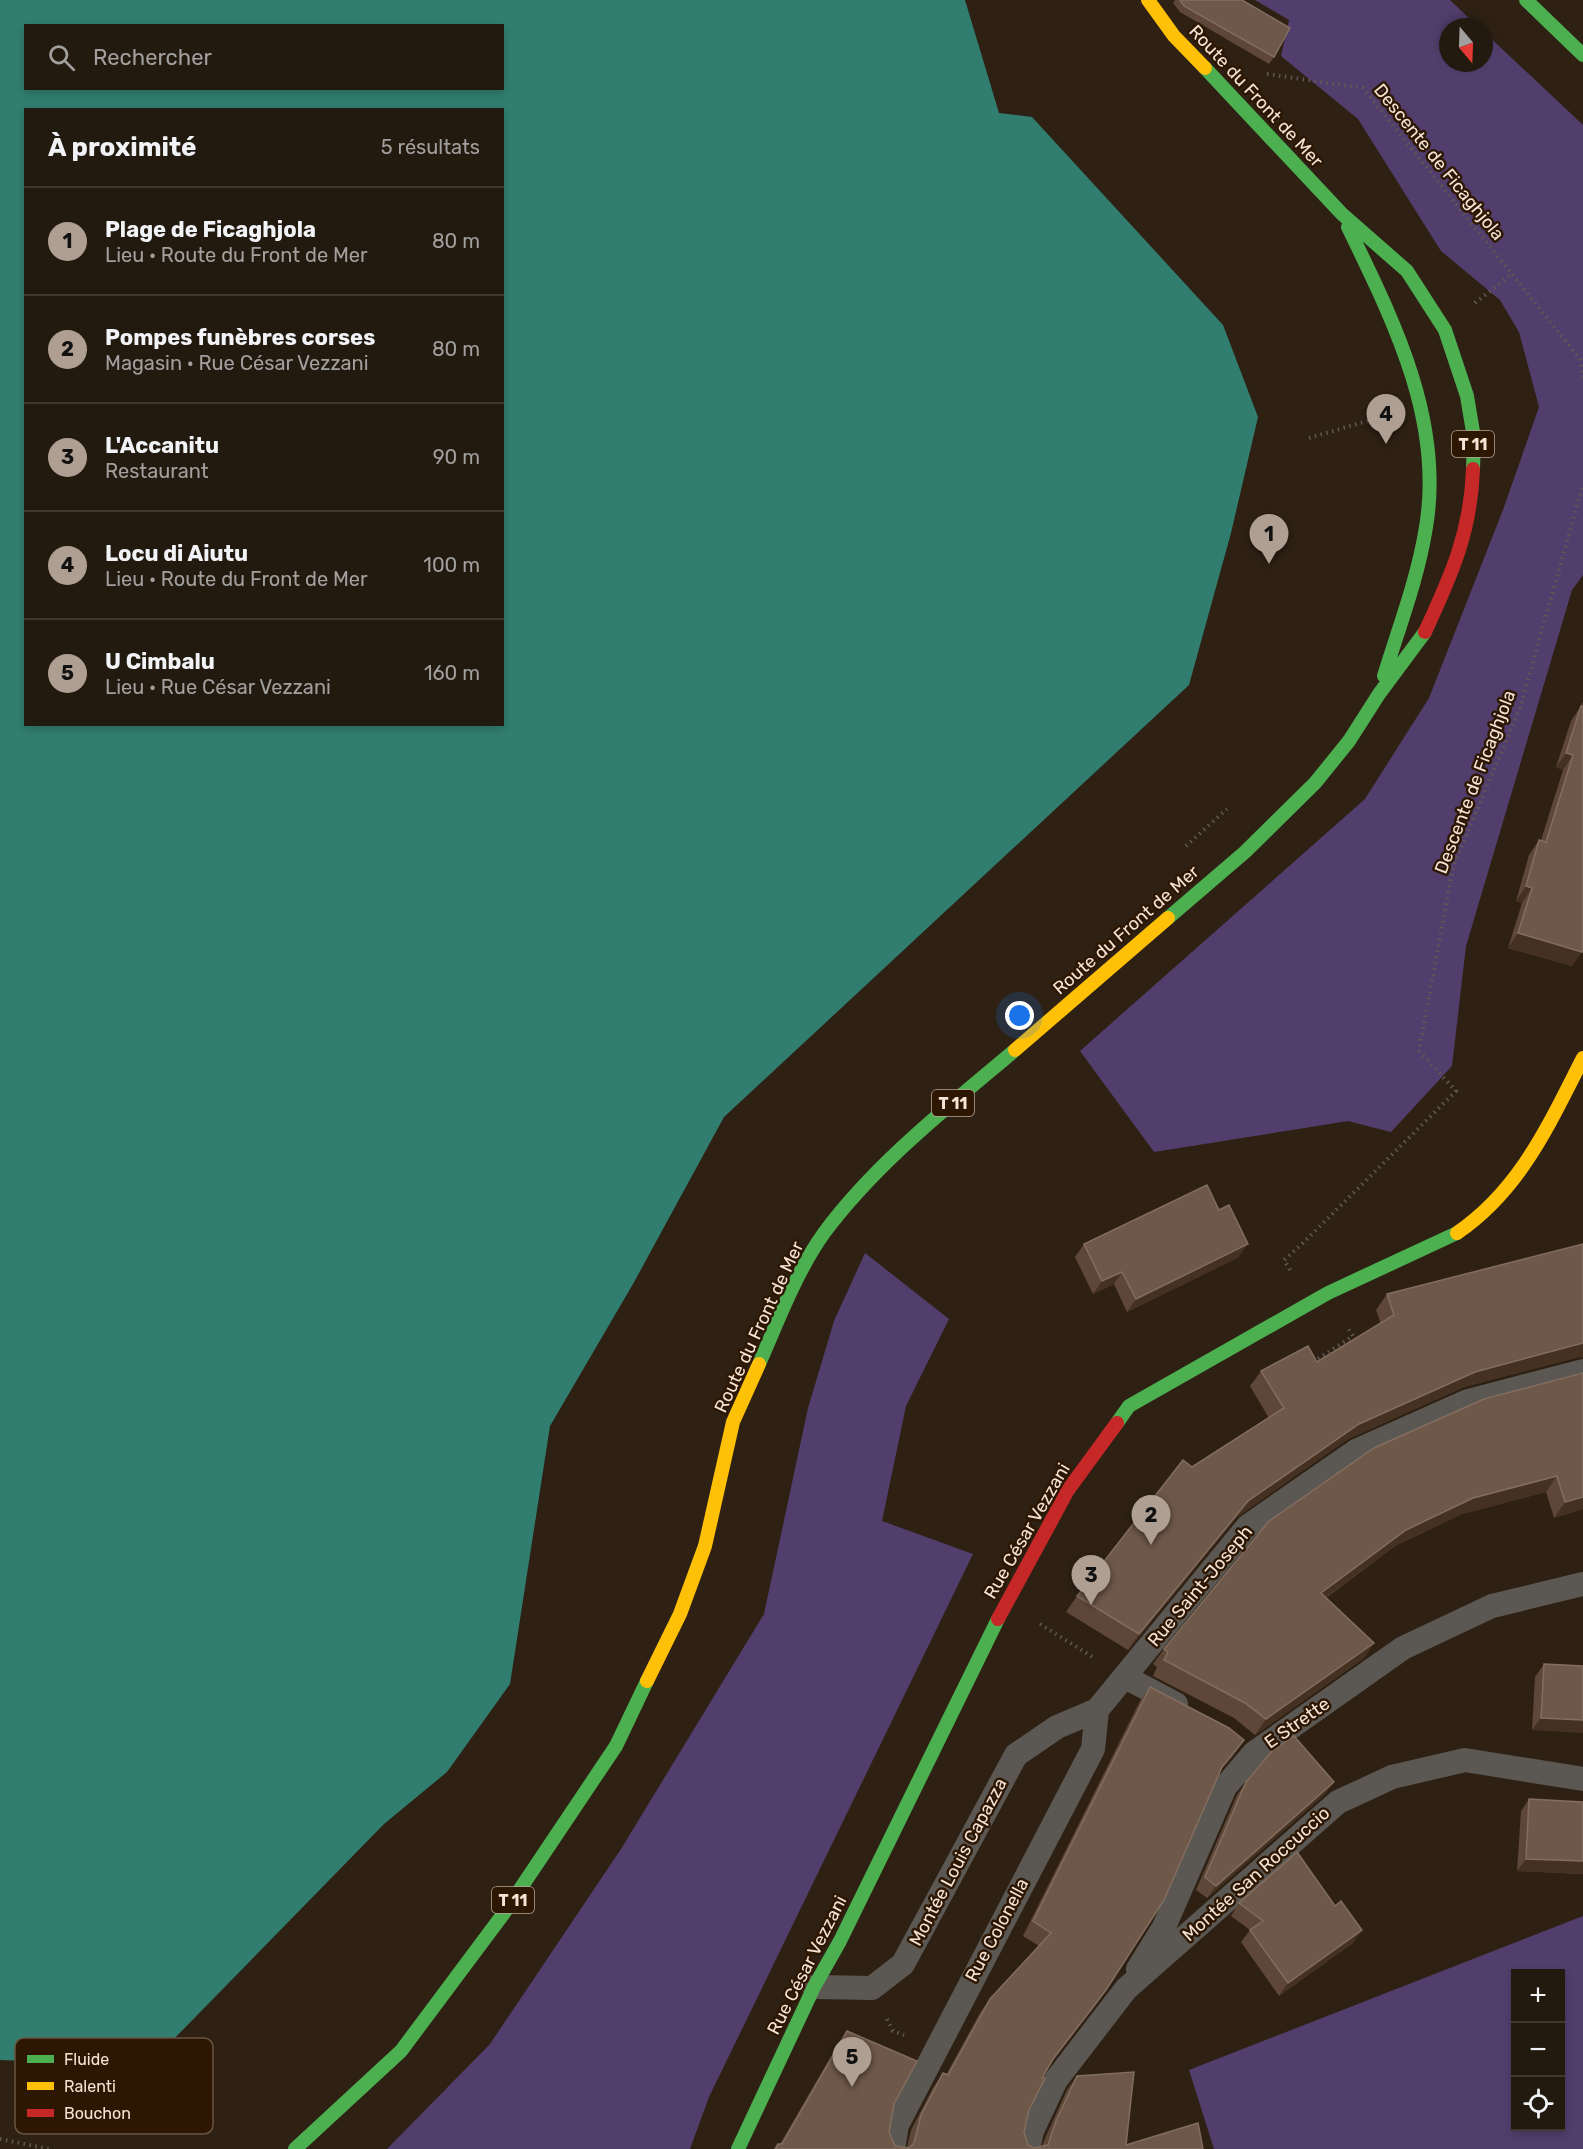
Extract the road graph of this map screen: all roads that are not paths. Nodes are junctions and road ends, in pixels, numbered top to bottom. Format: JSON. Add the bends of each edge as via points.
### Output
{"nodes":[{"id":1,"x":1148,"y":0,"type":"edge"},
{"id":2,"x":1526,"y":0,"type":"edge"},
{"id":3,"x":1583,"y":55,"type":"edge"},
{"id":4,"x":1342,"y":214,"type":"junction"},
{"id":5,"x":1379,"y":694,"type":"junction"},
{"id":6,"x":1583,"y":1058,"type":"edge"},
{"id":7,"x":1583,"y":1371,"type":"edge"},
{"id":8,"x":1583,"y":1584,"type":"edge"},
{"id":9,"x":1125,"y":1677,"type":"junction"},
{"id":10,"x":1097,"y":1710,"type":"junction"},
{"id":11,"x":1196,"y":1715,"type":"edge"},
{"id":12,"x":1583,"y":1779,"type":"edge"},
{"id":13,"x":814,"y":1987,"type":"junction"},
{"id":14,"x":1126,"y":1989,"type":"junction"},
{"id":15,"x":739,"y":2147,"type":"edge"},
{"id":16,"x":295,"y":2149,"type":"edge"},
{"id":17,"x":893,"y":2149,"type":"edge"},
{"id":18,"x":1028,"y":2149,"type":"edge"}],
"edges":[{"from":1,"to":4,"type":"main road","name":"Route du Front de Mer","number":"T 11","via":[[1174,36]]},
{"from":2,"to":3,"type":"main road"},
{"from":4,"to":5,"type":"main road","name":"Route du Front de Mer","number":"T 11","via":[[1399,336],[1421,406],[1428,445],[1429,504],[1416,571]]},
{"from":4,"to":5,"type":"main road","name":"Route du Front de Mer","number":"T 11","via":[[1407,271],[1445,330],[1467,396],[1474,438],[1472,505],[1453,573],[1424,634]]},
{"from":5,"to":16,"type":"main road","name":"Route du Front de Mer","number":"T 11","via":[[1349,741],[1315,783],[1245,852],[880,1169],[823,1235],[788,1299],[733,1422],[705,1546],[680,1614],[616,1746],[504,1913],[401,2051]]},
{"from":6,"to":13,"type":"main road","name":"Rue César Vezzani","via":[[1543,1136],[1503,1194],[1459,1232],[1328,1293],[1129,1406],[1068,1490],[1006,1603]]},
{"from":7,"to":9,"type":"lane","name":"Rue Saint-Joseph","via":[[1468,1401],[1356,1451],[1248,1526]]},
{"from":8,"to":14,"type":"lane","name":"E Strette","via":[[1492,1606],[1403,1648],[1245,1745],[1164,1927]]},
{"from":9,"to":10,"type":"lane","name":"Rue Saint-Joseph"},
{"from":9,"to":11,"type":"lane"},
{"from":10,"to":13,"type":"lane","name":"Montée Louis Capazza","via":[[1057,1727],[1016,1755],[903,1964],[872,1988]]},
{"from":10,"to":17,"type":"lane","name":"Rue Colonella","via":[[1093,1749],[897,2125]]},
{"from":12,"to":14,"type":"lane","name":"Montée San Roccuccio","via":[[1465,1761],[1392,1777],[1370,1787],[1338,1802]]},
{"from":13,"to":15,"type":"main road","name":"Rue César Vezzani"},
{"from":14,"to":18,"type":"lane","name":"Montée San Roccuccio","via":[[1056,2080],[1032,2131]]}]}
